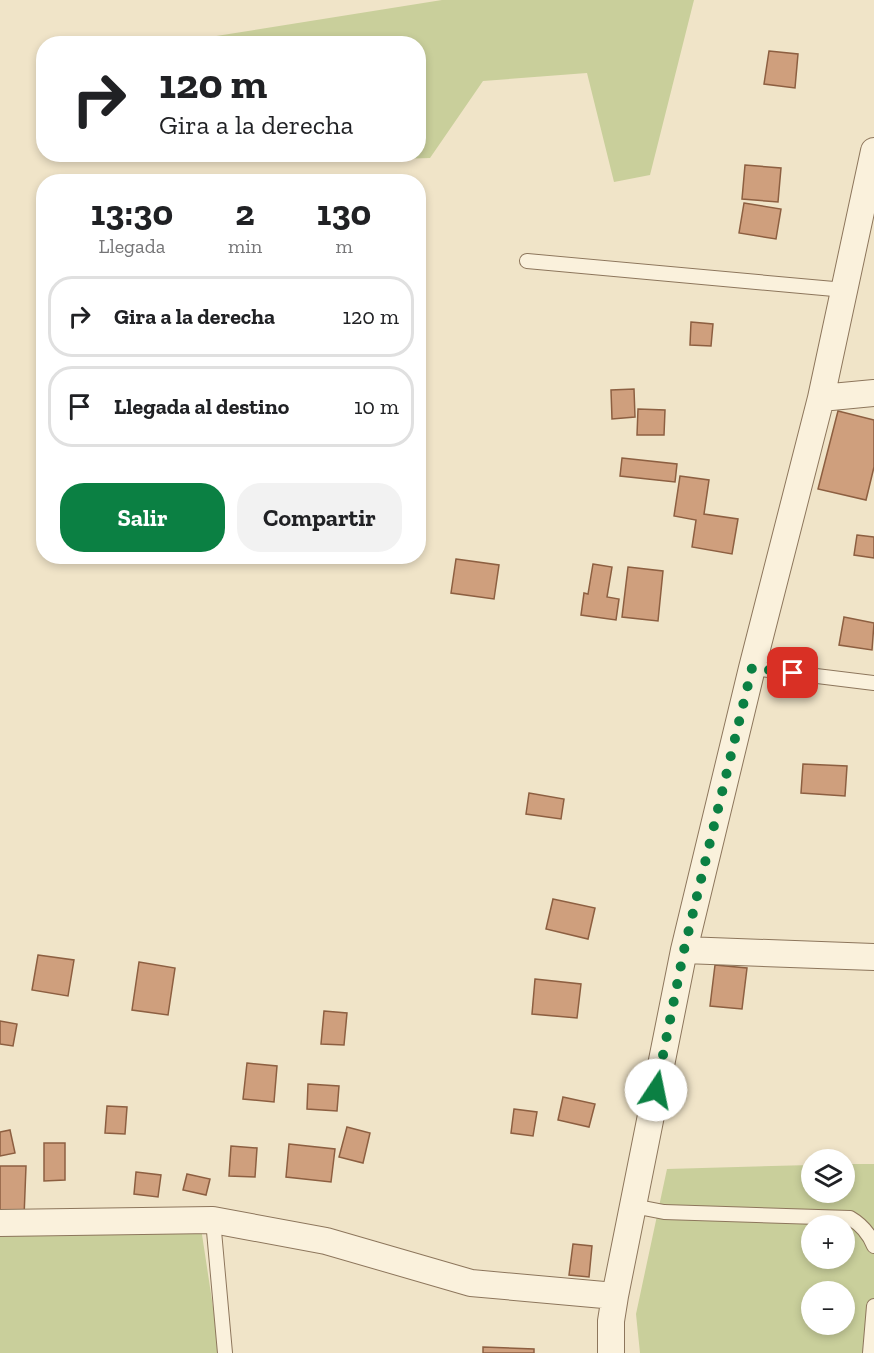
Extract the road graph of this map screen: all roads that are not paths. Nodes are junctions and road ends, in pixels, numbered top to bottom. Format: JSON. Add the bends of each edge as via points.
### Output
{"nodes":[{"id":1,"x":874,"y":151,"type":"edge"},
{"id":2,"x":527,"y":261,"type":"dead end"},
{"id":3,"x":845,"y":290,"type":"junction"},
{"id":4,"x":874,"y":393,"type":"edge"},
{"id":5,"x":821,"y":398,"type":"junction"},
{"id":6,"x":752,"y":668,"type":"junction"},
{"id":7,"x":874,"y":683,"type":"edge"},
{"id":8,"x":684,"y":950,"type":"junction"},
{"id":9,"x":874,"y":957,"type":"edge"},
{"id":10,"x":633,"y":1206,"type":"junction"},
{"id":11,"x":213,"y":1220,"type":"junction"},
{"id":12,"x":0,"y":1223,"type":"edge"},
{"id":13,"x":874,"y":1246,"type":"edge"},
{"id":14,"x":615,"y":1296,"type":"junction"},
{"id":15,"x":874,"y":1306,"type":"edge"},
{"id":16,"x":225,"y":1353,"type":"edge"},
{"id":17,"x":611,"y":1353,"type":"edge"},
{"id":18,"x":870,"y":1353,"type":"edge"}],
"edges":[{"from":1,"to":3,"type":"street"},
{"from":2,"to":3,"type":"lane"},
{"from":3,"to":5,"type":"street"},
{"from":4,"to":5,"type":"street"},
{"from":5,"to":6,"type":"street"},
{"from":6,"to":7,"type":"lane"},
{"from":6,"to":8,"type":"street"},
{"from":8,"to":9,"type":"street"},
{"from":8,"to":10,"type":"street"},
{"from":10,"to":13,"type":"lane","via":[[664,1212],[850,1218],[862,1226]]},
{"from":10,"to":14,"type":"street"},
{"from":11,"to":12,"type":"street"},
{"from":11,"to":14,"type":"street","via":[[326,1241],[471,1283]]},
{"from":11,"to":16,"type":"lane"},
{"from":14,"to":17,"type":"street"},
{"from":15,"to":18,"type":"lane"}]}
